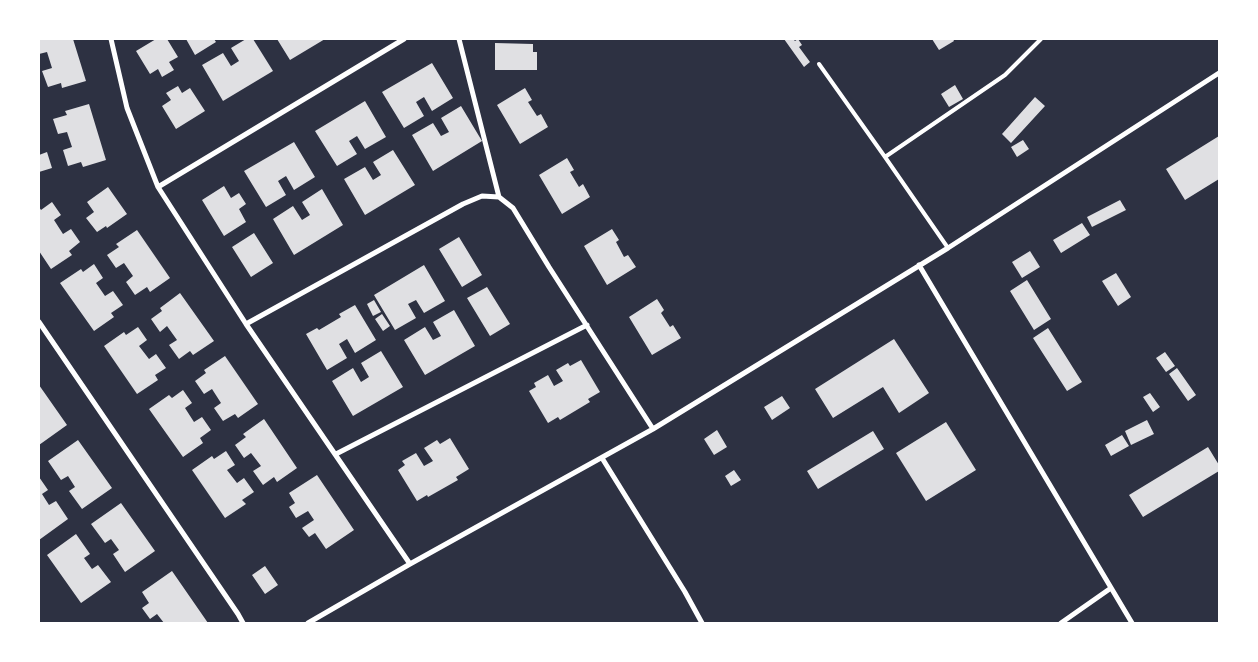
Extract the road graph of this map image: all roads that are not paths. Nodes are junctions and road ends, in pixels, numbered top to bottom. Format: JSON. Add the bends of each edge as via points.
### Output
{"nodes":[{"id":1,"x":111,"y":39,"type":"edge"},
{"id":2,"x":404,"y":39,"type":"edge"},
{"id":3,"x":459,"y":39,"type":"edge"},
{"id":4,"x":1041,"y":39,"type":"edge"},
{"id":5,"x":818,"y":64,"type":"dead end"},
{"id":6,"x":1219,"y":73,"type":"edge"},
{"id":7,"x":885,"y":157,"type":"junction"},
{"id":8,"x":158,"y":187,"type":"junction"},
{"id":9,"x":500,"y":197,"type":"junction"},
{"id":10,"x":948,"y":248,"type":"junction"},
{"id":11,"x":919,"y":265,"type":"junction"},
{"id":12,"x":39,"y":322,"type":"edge"},
{"id":13,"x":246,"y":324,"type":"junction"},
{"id":14,"x":587,"y":326,"type":"junction"},
{"id":15,"x":653,"y":429,"type":"junction"},
{"id":16,"x":336,"y":454,"type":"junction"},
{"id":17,"x":602,"y":458,"type":"junction"},
{"id":18,"x":410,"y":564,"type":"junction"},
{"id":19,"x":1111,"y":588,"type":"junction"},
{"id":20,"x":243,"y":623,"type":"edge"},
{"id":21,"x":308,"y":623,"type":"edge"},
{"id":22,"x":702,"y":623,"type":"edge"},
{"id":23,"x":1061,"y":623,"type":"edge"},
{"id":24,"x":1132,"y":623,"type":"edge"}],
"edges":[{"from":1,"to":8,"type":"street","via":[[127,108]]},
{"from":2,"to":8,"type":"street"},
{"from":3,"to":9,"type":"street"},
{"from":4,"to":7,"type":"lane","via":[[1005,75]]},
{"from":5,"to":7,"type":"lane"},
{"from":6,"to":10,"type":"street"},
{"from":7,"to":10,"type":"lane"},
{"from":8,"to":13,"type":"street"},
{"from":9,"to":13,"type":"street","via":[[482,196],[463,204]]},
{"from":9,"to":14,"type":"street","via":[[513,208]]},
{"from":10,"to":11,"type":"street"},
{"from":11,"to":15,"type":"street"},
{"from":11,"to":19,"type":"street"},
{"from":12,"to":20,"type":"street"},
{"from":13,"to":16,"type":"street"},
{"from":14,"to":15,"type":"street"},
{"from":14,"to":16,"type":"street"},
{"from":15,"to":17,"type":"street"},
{"from":16,"to":18,"type":"street"},
{"from":17,"to":18,"type":"street"},
{"from":17,"to":22,"type":"street"},
{"from":18,"to":21,"type":"street"},
{"from":19,"to":23,"type":"street"},
{"from":19,"to":24,"type":"street"}]}
